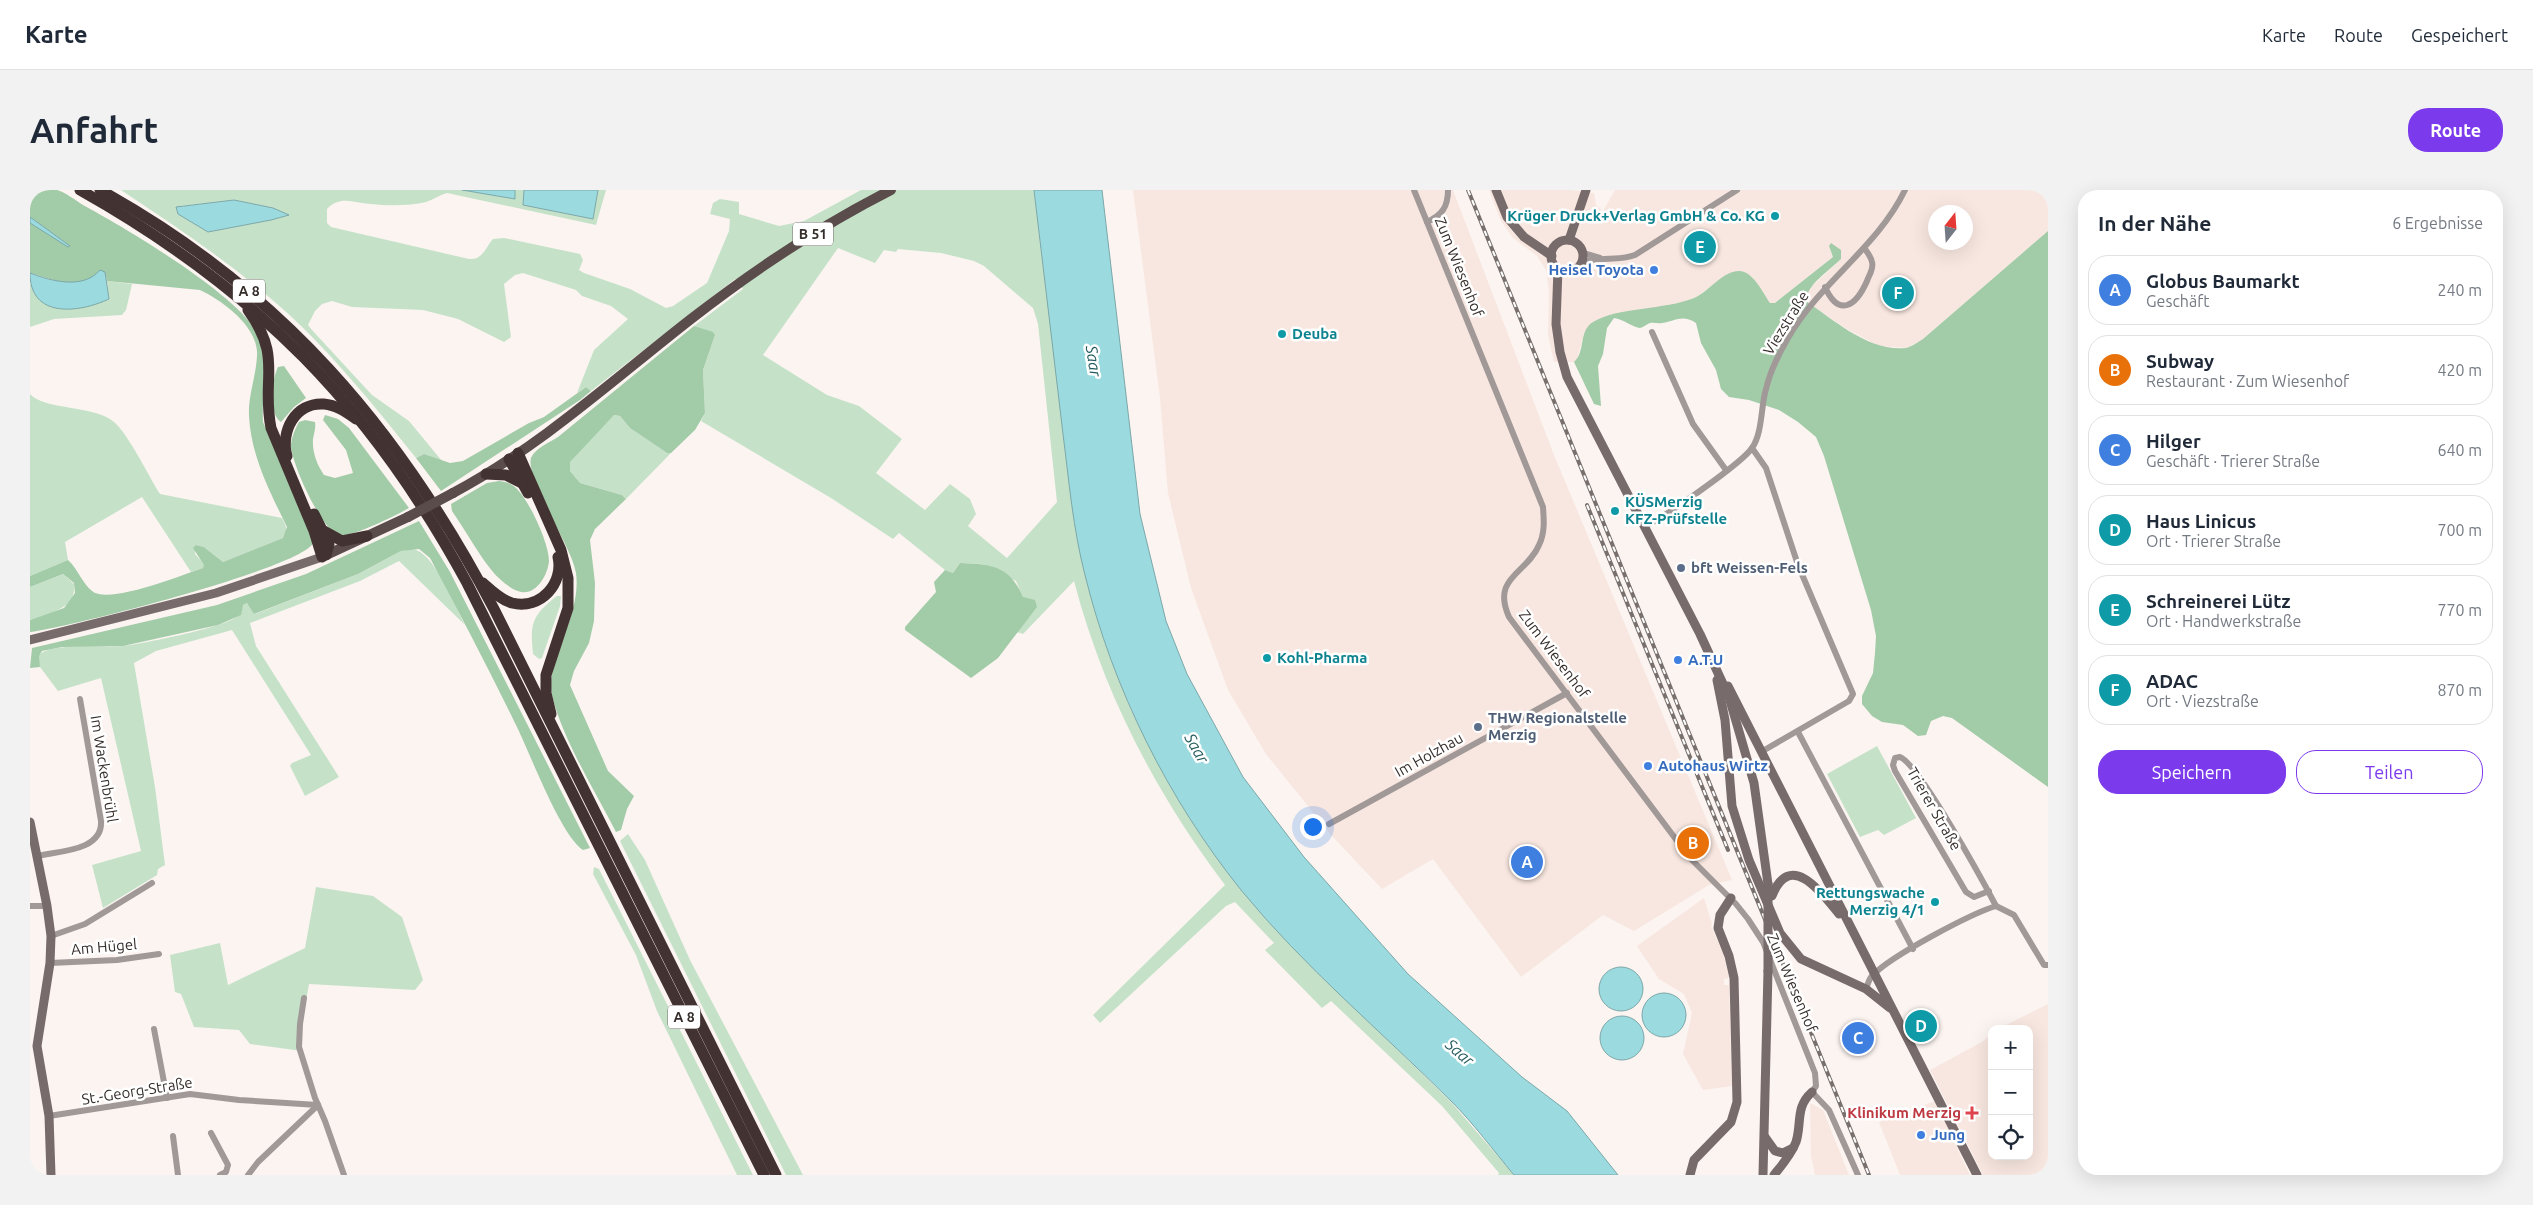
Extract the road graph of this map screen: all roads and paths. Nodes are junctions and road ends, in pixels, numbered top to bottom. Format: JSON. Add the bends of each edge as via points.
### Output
{"nodes":[{"id":1,"x":80,"y":190,"type":"edge"},
{"id":2,"x":100,"y":190,"type":"edge"},
{"id":3,"x":891,"y":190,"type":"edge"},
{"id":4,"x":1414,"y":190,"type":"edge"},
{"id":5,"x":1448,"y":190,"type":"edge"},
{"id":6,"x":1496,"y":190,"type":"edge"},
{"id":7,"x":1737,"y":190,"type":"edge"},
{"id":8,"x":1905,"y":190,"type":"edge"},
{"id":9,"x":1585,"y":194,"type":"edge"},
{"id":10,"x":1427,"y":222,"type":"junction"},
{"id":11,"x":1515,"y":227,"type":"junction"},
{"id":12,"x":1573,"y":242,"type":"junction"},
{"id":13,"x":1554,"y":246,"type":"junction"},
{"id":14,"x":1865,"y":249,"type":"junction"},
{"id":15,"x":1583,"y":253,"type":"junction"},
{"id":16,"x":1552,"y":256,"type":"junction"},
{"id":17,"x":1608,"y":260,"type":"junction"},
{"id":18,"x":1581,"y":264,"type":"junction"},
{"id":19,"x":1558,"y":268,"type":"junction"},
{"id":20,"x":1569,"y":271,"type":"junction"},
{"id":21,"x":1825,"y":287,"type":"junction"},
{"id":22,"x":233,"y":291,"type":"junction"},
{"id":23,"x":1652,"y":332,"type":"dead end"},
{"id":24,"x":1557,"y":335,"type":"junction"},
{"id":25,"x":366,"y":425,"type":"junction"},
{"id":26,"x":1752,"y":448,"type":"junction"},
{"id":27,"x":514,"y":456,"type":"junction"},
{"id":28,"x":1726,"y":470,"type":"junction"},
{"id":29,"x":486,"y":474,"type":"junction"},
{"id":30,"x":522,"y":483,"type":"junction"},
{"id":31,"x":1645,"y":526,"type":"junction"},
{"id":32,"x":324,"y":531,"type":"junction"},
{"id":33,"x":367,"y":536,"type":"junction"},
{"id":34,"x":324,"y":556,"type":"junction"},
{"id":35,"x":478,"y":579,"type":"junction"},
{"id":36,"x":30,"y":640,"type":"edge"},
{"id":37,"x":1714,"y":664,"type":"junction"},
{"id":38,"x":1567,"y":693,"type":"junction"},
{"id":39,"x":80,"y":699,"type":"dead end"},
{"id":40,"x":555,"y":732,"type":"junction"},
{"id":41,"x":1798,"y":732,"type":"junction"},
{"id":42,"x":1761,"y":752,"type":"junction"},
{"id":43,"x":30,"y":822,"type":"edge"},
{"id":44,"x":1329,"y":824,"type":"dead end"},
{"id":45,"x":598,"y":832,"type":"junction"},
{"id":46,"x":37,"y":856,"type":"junction"},
{"id":47,"x":610,"y":856,"type":"junction"},
{"id":48,"x":152,"y":883,"type":"dead end"},
{"id":49,"x":1988,"y":891,"type":"junction"},
{"id":50,"x":1731,"y":898,"type":"junction"},
{"id":51,"x":30,"y":906,"type":"edge"},
{"id":52,"x":47,"y":906,"type":"junction"},
{"id":53,"x":1996,"y":906,"type":"junction"},
{"id":54,"x":1769,"y":920,"type":"junction"},
{"id":55,"x":1850,"y":928,"type":"junction"},
{"id":56,"x":51,"y":936,"type":"junction"},
{"id":57,"x":1913,"y":949,"type":"junction"},
{"id":58,"x":159,"y":954,"type":"dead end"},
{"id":59,"x":50,"y":963,"type":"junction"},
{"id":60,"x":2048,"y":965,"type":"edge"},
{"id":61,"x":1874,"y":974,"type":"junction"},
{"id":62,"x":1866,"y":988,"type":"junction"},
{"id":63,"x":304,"y":998,"type":"dead end"},
{"id":64,"x":1899,"y":1020,"type":"junction"},
{"id":65,"x":154,"y":1029,"type":"dead end"},
{"id":66,"x":33,"y":1047,"type":"edge"},
{"id":67,"x":1812,"y":1092,"type":"junction"},
{"id":68,"x":166,"y":1098,"type":"junction"},
{"id":69,"x":318,"y":1105,"type":"junction"},
{"id":70,"x":49,"y":1116,"type":"junction"},
{"id":71,"x":211,"y":1133,"type":"dead end"},
{"id":72,"x":1764,"y":1134,"type":"junction"},
{"id":73,"x":173,"y":1136,"type":"dead end"},
{"id":74,"x":1793,"y":1147,"type":"junction"},
{"id":75,"x":1762,"y":1172,"type":"edge"},
{"id":76,"x":51,"y":1175,"type":"edge"},
{"id":77,"x":178,"y":1175,"type":"edge"},
{"id":78,"x":220,"y":1175,"type":"edge"},
{"id":79,"x":248,"y":1175,"type":"edge"},
{"id":80,"x":344,"y":1175,"type":"edge"},
{"id":81,"x":764,"y":1175,"type":"edge"},
{"id":82,"x":776,"y":1175,"type":"edge"},
{"id":83,"x":1690,"y":1175,"type":"edge"},
{"id":84,"x":1774,"y":1175,"type":"edge"},
{"id":85,"x":1858,"y":1175,"type":"edge"},
{"id":86,"x":1977,"y":1175,"type":"edge"}],
"edges":[{"from":1,"to":22,"type":"highway","number":"A 8","via":[[166,242]]},
{"from":2,"to":35,"type":"highway","number":"A 8","via":[[214,264],[250,292],[311,349],[374,420],[418,478]]},
{"from":3,"to":27,"type":"main road","number":"B 51","via":[[826,225],[738,283]]},
{"from":4,"to":10,"type":"street","name":"Zum Wiesenhof"},
{"from":5,"to":10,"type":"street","via":[[1446,206],[1441,214]]},
{"from":6,"to":11,"type":"main road"},
{"from":7,"to":17,"type":"street","via":[[1634,255]]},
{"from":8,"to":14,"type":"street","name":"Viezstraße","via":[[1886,224]]},
{"from":9,"to":12,"type":"main road"},
{"from":10,"to":38,"type":"street","name":"Zum Wiesenhof","via":[[1542,507],[1544,520],[1539,546],[1508,582],[1504,594],[1505,608]]},
{"from":11,"to":13,"type":"main road","via":[[1536,241]]},
{"from":11,"to":16,"type":"main road"},
{"from":12,"to":13,"type":"main road","via":[[1561,241]]},
{"from":12,"to":15,"type":"main road"},
{"from":13,"to":16,"type":"main road"},
{"from":14,"to":21,"type":"street","name":"Viezstraße"},
{"from":14,"to":21,"type":"street","name":"Viezstraße","via":[[1873,268],[1858,299],[1847,306],[1841,305],[1830,297]]},
{"from":15,"to":17,"type":"street"},
{"from":15,"to":18,"type":"main road"},
{"from":16,"to":19,"type":"main road"},
{"from":17,"to":18,"type":"street","via":[[1590,260]]},
{"from":18,"to":20,"type":"main road"},
{"from":19,"to":20,"type":"main road"},
{"from":19,"to":24,"type":"main road"},
{"from":20,"to":24,"type":"main road"},
{"from":21,"to":26,"type":"street","name":"Viezstraße","via":[[1802,317],[1771,373]]},
{"from":22,"to":25,"type":"highway","number":"A 8","via":[[304,356]]},
{"from":22,"to":34,"type":"highway","via":[[256,322],[268,346],[270,428]]},
{"from":23,"to":28,"type":"street","via":[[1692,424]]},
{"from":24,"to":31,"type":"main road","via":[[1567,377]]},
{"from":25,"to":32,"type":"highway","via":[[337,407],[321,404],[302,410],[287,430],[285,445],[288,458]]},
{"from":25,"to":45,"type":"highway","number":"A 8","via":[[448,547]]},
{"from":26,"to":28,"type":"street"},
{"from":26,"to":41,"type":"street","via":[[1766,468],[1798,565],[1853,694],[1849,701]]},
{"from":27,"to":29,"type":"main road"},
{"from":27,"to":30,"type":"highway"},
{"from":27,"to":40,"type":"highway","via":[[561,550],[568,578],[568,608],[545,680]]},
{"from":28,"to":31,"type":"street"},
{"from":29,"to":30,"type":"highway","via":[[506,475]]},
{"from":29,"to":33,"type":"main road","bridge":true},
{"from":30,"to":35,"type":"highway","via":[[557,552],[560,568],[557,580],[542,598],[523,604],[503,599]]},
{"from":31,"to":37,"type":"main road"},
{"from":32,"to":33,"type":"highway","via":[[342,541]]},
{"from":32,"to":34,"type":"highway","via":[[329,544]]},
{"from":33,"to":34,"type":"main road"},
{"from":34,"to":36,"type":"main road","via":[[216,594]]},
{"from":35,"to":40,"type":"highway","number":"A 8"},
{"from":37,"to":42,"type":"main road","via":[[1735,696]]},
{"from":37,"to":54,"type":"main road","bridge":true,"via":[[1747,755],[1762,826]]},
{"from":37,"to":62,"type":"main road","via":[[1724,720],[1732,806],[1749,860],[1775,924],[1801,959]]},
{"from":38,"to":44,"type":"street","name":"Im Holzhau"},
{"from":38,"to":50,"type":"street","name":"Zum Wiesenhof","via":[[1690,858]]},
{"from":39,"to":46,"type":"street","name":"Im Wackenbrühl","via":[[101,821],[100,833],[91,844]]},
{"from":40,"to":45,"type":"highway","number":"A 8"},
{"from":41,"to":42,"type":"street"},
{"from":41,"to":57,"type":"street"},
{"from":42,"to":55,"type":"main road"},
{"from":43,"to":46,"type":"main road"},
{"from":45,"to":47,"type":"highway","number":"A 8"},
{"from":46,"to":52,"type":"main road"},
{"from":47,"to":81,"type":"highway","number":"A 8"},
{"from":47,"to":82,"type":"highway","number":"A 8"},
{"from":48,"to":56,"type":"street","via":[[85,924]]},
{"from":49,"to":49,"type":"street","name":"Trierer Straße","via":[[1947,819],[1904,758],[1900,757],[1893,762],[1895,771],[1966,892],[1974,897]]},
{"from":49,"to":53,"type":"street","name":"Trierer Straße"},
{"from":50,"to":67,"type":"street","name":"Zum Wiesenhof","via":[[1763,942],[1815,1073],[1816,1086]]},
{"from":50,"to":83,"type":"main road","via":[[1720,915],[1718,930],[1734,978],[1737,1102],[1731,1122],[1694,1160]]},
{"from":51,"to":52,"type":"street"},
{"from":52,"to":56,"type":"main road"},
{"from":53,"to":57,"type":"street"},
{"from":53,"to":60,"type":"street","via":[[2014,914],[2044,965]]},
{"from":54,"to":55,"type":"main road","bridge":true,"via":[[1772,896],[1778,885],[1788,877],[1800,876],[1807,878],[1819,890]]},
{"from":54,"to":72,"type":"main road","bridge":true},
{"from":55,"to":61,"type":"main road"},
{"from":56,"to":59,"type":"main road"},
{"from":57,"to":61,"type":"street"},
{"from":58,"to":59,"type":"street","name":"Am Hügel","via":[[117,960]]},
{"from":59,"to":66,"type":"main road"},
{"from":61,"to":62,"type":"street"},
{"from":61,"to":64,"type":"main road"},
{"from":62,"to":64,"type":"main road"},
{"from":63,"to":69,"type":"street","via":[[300,1047]]},
{"from":64,"to":86,"type":"main road"},
{"from":65,"to":68,"type":"street"},
{"from":66,"to":70,"type":"main road"},
{"from":67,"to":74,"type":"main road","via":[[1800,1108]]},
{"from":67,"to":85,"type":"street","via":[[1829,1110]]},
{"from":68,"to":69,"type":"street","name":"St.-Georg-Straße","via":[[201,1094],[238,1100]]},
{"from":68,"to":70,"type":"street","name":"St.-Georg-Straße"},
{"from":69,"to":79,"type":"street"},
{"from":69,"to":80,"type":"street"},
{"from":70,"to":76,"type":"main road"},
{"from":71,"to":78,"type":"street","via":[[228,1165],[226,1172]]},
{"from":72,"to":74,"type":"main road","via":[[1775,1151],[1783,1153]]},
{"from":72,"to":75,"type":"main road"},
{"from":73,"to":77,"type":"street"},
{"from":74,"to":84,"type":"main road"}]}
